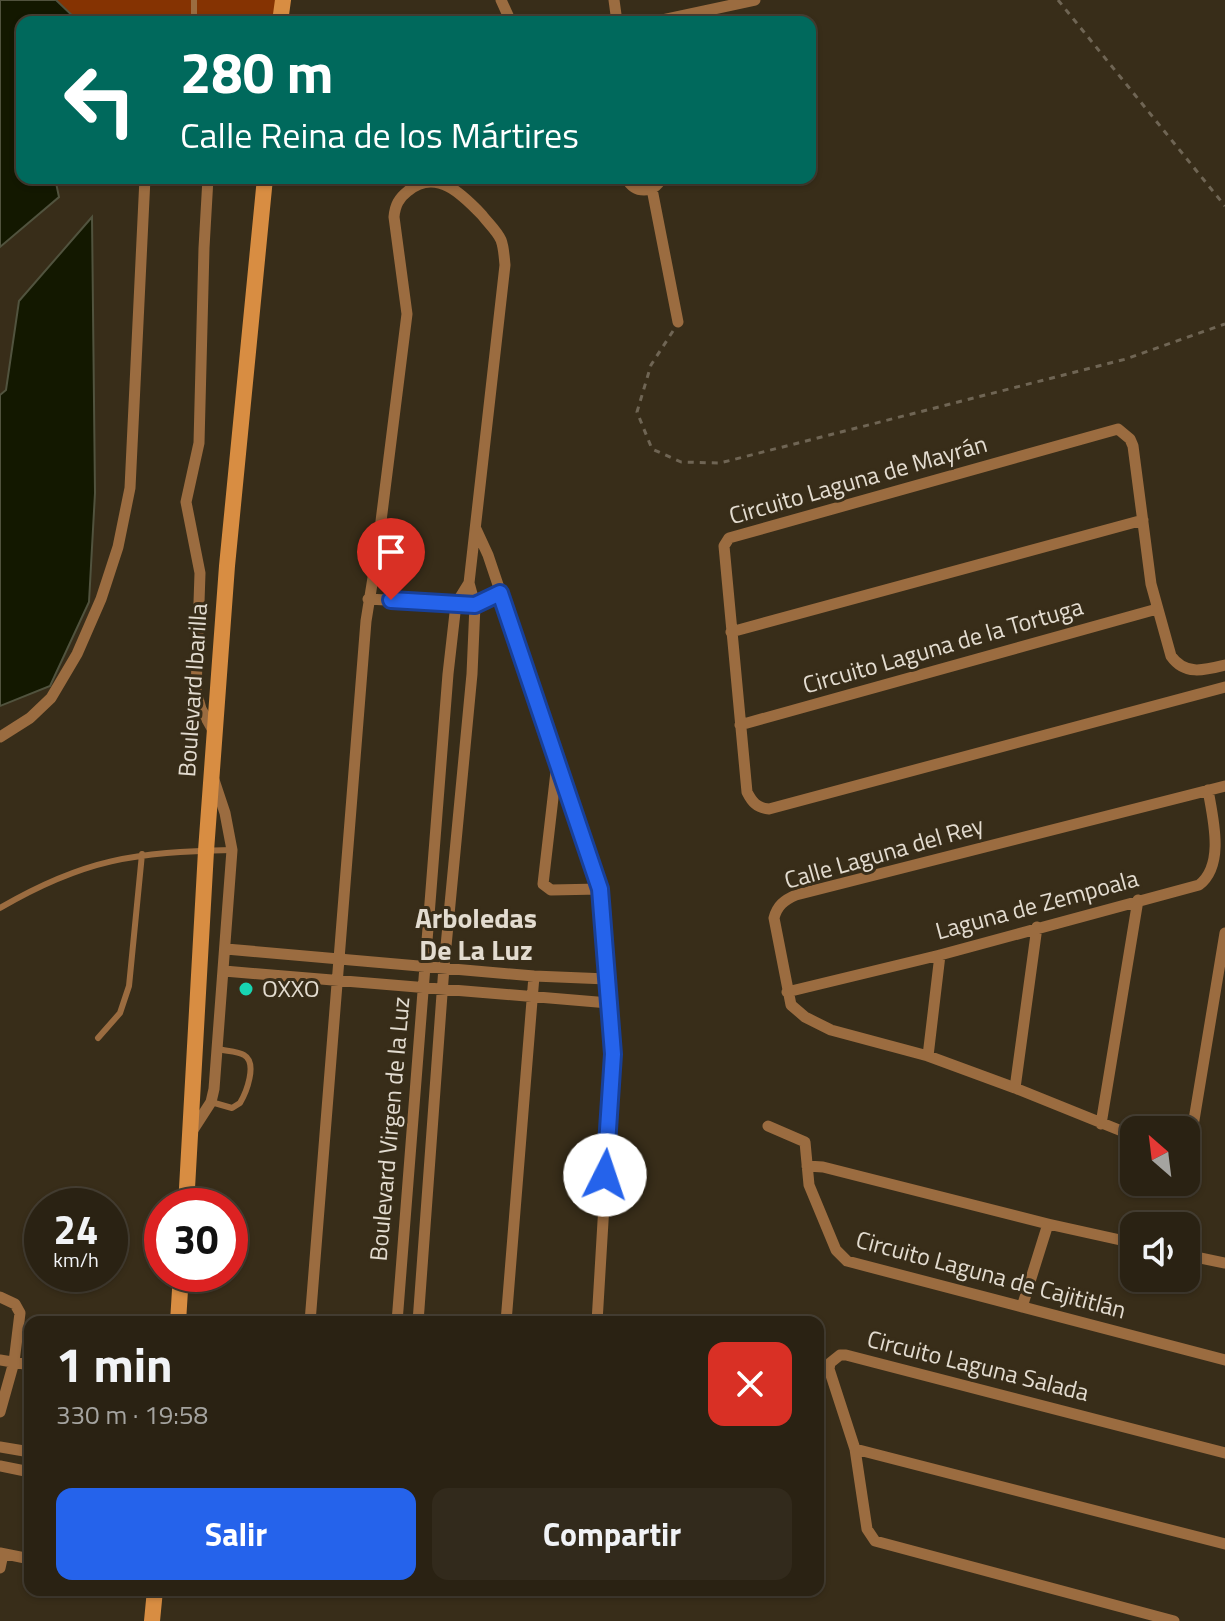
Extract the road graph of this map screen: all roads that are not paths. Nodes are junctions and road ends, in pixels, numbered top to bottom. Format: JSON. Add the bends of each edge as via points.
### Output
{"nodes":[{"id":1,"x":755,"y":0,"type":"edge"},
{"id":2,"x":681,"y":16,"type":"edge"},
{"id":3,"x":145,"y":184,"type":"edge"},
{"id":4,"x":208,"y":184,"type":"edge"},
{"id":5,"x":264,"y":184,"type":"edge"},
{"id":6,"x":411,"y":184,"type":"edge"},
{"id":7,"x":443,"y":184,"type":"edge"},
{"id":8,"x":631,"y":184,"type":"edge"},
{"id":9,"x":657,"y":184,"type":"edge"},
{"id":10,"x":652,"y":189,"type":"junction"},
{"id":11,"x":678,"y":322,"type":"road end"},
{"id":12,"x":1143,"y":520,"type":"junction"},
{"id":13,"x":476,"y":528,"type":"junction"},
{"id":14,"x":469,"y":583,"type":"junction"},
{"id":15,"x":500,"y":593,"type":"junction"},
{"id":16,"x":368,"y":599,"type":"junction"},
{"id":17,"x":456,"y":604,"type":"junction"},
{"id":18,"x":475,"y":605,"type":"junction"},
{"id":19,"x":1157,"y":609,"type":"junction"},
{"id":20,"x":731,"y":632,"type":"junction"},
{"id":21,"x":1225,"y":665,"type":"edge"},
{"id":22,"x":1225,"y":687,"type":"edge"},
{"id":23,"x":740,"y":725,"type":"junction"},
{"id":24,"x":214,"y":733,"type":"junction"},
{"id":25,"x":0,"y":737,"type":"edge"},
{"id":26,"x":557,"y":767,"type":"junction"},
{"id":27,"x":211,"y":773,"type":"junction"},
{"id":28,"x":1225,"y":786,"type":"edge"},
{"id":29,"x":1208,"y":790,"type":"junction"},
{"id":30,"x":232,"y":850,"type":"junction"},
{"id":31,"x":206,"y":851,"type":"junction"},
{"id":32,"x":142,"y":854,"type":"junction"},
{"id":33,"x":600,"y":889,"type":"junction"},
{"id":34,"x":1138,"y":900,"type":"junction"},
{"id":35,"x":0,"y":908,"type":"edge"},
{"id":36,"x":1037,"y":927,"type":"junction"},
{"id":37,"x":1225,"y":933,"type":"edge"},
{"id":38,"x":226,"y":949,"type":"junction"},
{"id":39,"x":940,"y":955,"type":"junction"},
{"id":40,"x":337,"y":957,"type":"junction"},
{"id":41,"x":425,"y":965,"type":"junction"},
{"id":42,"x":444,"y":967,"type":"junction"},
{"id":43,"x":224,"y":971,"type":"junction"},
{"id":44,"x":534,"y":976,"type":"junction"},
{"id":45,"x":335,"y":979,"type":"junction"},
{"id":46,"x":607,"y":979,"type":"junction"},
{"id":47,"x":424,"y":987,"type":"junction"},
{"id":48,"x":443,"y":989,"type":"junction"},
{"id":49,"x":787,"y":992,"type":"junction"},
{"id":50,"x":532,"y":996,"type":"junction"},
{"id":51,"x":609,"y":1003,"type":"junction"},
{"id":52,"x":98,"y":1038,"type":"dead end"},
{"id":53,"x":218,"y":1049,"type":"junction"},
{"id":54,"x":928,"y":1056,"type":"junction"},
{"id":55,"x":1015,"y":1088,"type":"junction"},
{"id":56,"x":211,"y":1102,"type":"junction"},
{"id":57,"x":1195,"y":1116,"type":"edge"},
{"id":58,"x":1101,"y":1124,"type":"junction"},
{"id":59,"x":768,"y":1126,"type":"dead end"},
{"id":60,"x":1120,"y":1131,"type":"edge"},
{"id":61,"x":190,"y":1133,"type":"junction"},
{"id":62,"x":807,"y":1166,"type":"junction"},
{"id":63,"x":187,"y":1188,"type":"edge"},
{"id":64,"x":1048,"y":1224,"type":"junction"},
{"id":65,"x":1120,"y":1240,"type":"edge"},
{"id":66,"x":1200,"y":1258,"type":"edge"},
{"id":67,"x":1225,"y":1263,"type":"edge"},
{"id":68,"x":180,"y":1292,"type":"edge"},
{"id":69,"x":0,"y":1297,"type":"edge"},
{"id":70,"x":1022,"y":1307,"type":"junction"},
{"id":71,"x":178,"y":1316,"type":"edge"},
{"id":72,"x":310,"y":1316,"type":"edge"},
{"id":73,"x":397,"y":1316,"type":"edge"},
{"id":74,"x":418,"y":1316,"type":"edge"},
{"id":75,"x":506,"y":1316,"type":"edge"},
{"id":76,"x":597,"y":1316,"type":"edge"},
{"id":77,"x":0,"y":1360,"type":"edge"},
{"id":78,"x":1225,"y":1360,"type":"edge"},
{"id":79,"x":14,"y":1362,"type":"junction"},
{"id":80,"x":24,"y":1364,"type":"edge"},
{"id":81,"x":0,"y":1412,"type":"edge"},
{"id":82,"x":0,"y":1447,"type":"edge"},
{"id":83,"x":855,"y":1449,"type":"junction"},
{"id":84,"x":24,"y":1451,"type":"edge"},
{"id":85,"x":1225,"y":1453,"type":"edge"},
{"id":86,"x":0,"y":1466,"type":"edge"},
{"id":87,"x":24,"y":1471,"type":"edge"},
{"id":88,"x":1225,"y":1544,"type":"edge"},
{"id":89,"x":2,"y":1554,"type":"edge"},
{"id":90,"x":24,"y":1558,"type":"edge"},
{"id":91,"x":0,"y":1568,"type":"edge"},
{"id":92,"x":154,"y":1596,"type":"edge"},
{"id":93,"x":152,"y":1621,"type":"edge"},
{"id":94,"x":1174,"y":1621,"type":"edge"}],
"edges":[{"from":1,"to":2,"type":"street"},
{"from":3,"to":25,"type":"street","via":[[130,488],[118,547],[77,654],[51,698]]},
{"from":4,"to":24,"type":"street","via":[[199,443],[186,502],[200,573],[196,691]]},
{"from":5,"to":24,"type":"street","name":"Boulevard Ibarilla"},
{"from":6,"to":16,"type":"street","via":[[395,205],[407,314]]},
{"from":7,"to":13,"type":"street","via":[[462,193],[504,249]]},
{"from":8,"to":10,"type":"street"},
{"from":9,"to":10,"type":"street"},
{"from":10,"to":11,"type":"street"},
{"from":12,"to":19,"type":"street","name":"Circuito Laguna de Mayrán"},
{"from":12,"to":20,"type":"street"},
{"from":12,"to":20,"type":"street","name":"Circuito Laguna de Mayrán","via":[[1133,446],[1118,429],[1109,430],[729,538],[724,546]]},
{"from":13,"to":14,"type":"street"},
{"from":13,"to":15,"type":"street"},
{"from":14,"to":17,"type":"street"},
{"from":14,"to":18,"type":"street","name":"Boulevard Virgen de la Luz"},
{"from":15,"to":18,"type":"street"},
{"from":15,"to":26,"type":"street"},
{"from":16,"to":17,"type":"street"},
{"from":16,"to":40,"type":"street"},
{"from":17,"to":18,"type":"street"},
{"from":17,"to":41,"type":"street","name":"Boulevard Virgen de la Luz"},
{"from":18,"to":42,"type":"street","name":"Boulevard Virgen de la Luz"},
{"from":19,"to":21,"type":"street","name":"Circuito Laguna de Mayrán","via":[[1176,663],[1197,671]]},
{"from":19,"to":23,"type":"street","name":"Circuito Laguna de la Tortuga"},
{"from":20,"to":23,"type":"street","name":"Circuito Laguna de Mayrán"},
{"from":22,"to":23,"type":"street","name":"Circuito Laguna de Mayrán","via":[[769,809],[754,804],[747,792]]},
{"from":24,"to":27,"type":"street","name":"Boulevard Ibarilla"},
{"from":26,"to":33,"type":"street"},
{"from":26,"to":33,"type":"street","via":[[543,884],[551,890]]},
{"from":27,"to":30,"type":"street"},
{"from":27,"to":31,"type":"street","name":"Boulevard Ibarilla"},
{"from":28,"to":29,"type":"street","name":"Calle Laguna del Rey"},
{"from":29,"to":34,"type":"street","name":"Laguna de Zempoala","via":[[1216,857],[1210,874],[1199,885]]},
{"from":29,"to":49,"type":"street","name":"Calle Laguna del Rey","via":[[788,898],[774,918]]},
{"from":30,"to":31,"type":"lane"},
{"from":30,"to":38,"type":"street"},
{"from":31,"to":32,"type":"lane"},
{"from":31,"to":61,"type":"street","name":"Boulevard Ibarilla"},
{"from":32,"to":35,"type":"lane","via":[[60,876]]},
{"from":32,"to":52,"type":"lane","via":[[129,986],[120,1013]]},
{"from":33,"to":46,"type":"street"},
{"from":34,"to":36,"type":"street","name":"Laguna de Zempoala"},
{"from":34,"to":58,"type":"street"},
{"from":36,"to":39,"type":"street","name":"Laguna de Zempoala"},
{"from":36,"to":55,"type":"street"},
{"from":37,"to":57,"type":"street"},
{"from":38,"to":40,"type":"street"},
{"from":38,"to":43,"type":"street"},
{"from":39,"to":49,"type":"street","name":"Laguna de Zempoala"},
{"from":39,"to":54,"type":"street"},
{"from":40,"to":41,"type":"street"},
{"from":40,"to":45,"type":"street"},
{"from":41,"to":42,"type":"street"},
{"from":41,"to":47,"type":"street","name":"Boulevard Virgen de la Luz"},
{"from":42,"to":44,"type":"street"},
{"from":42,"to":48,"type":"street","name":"Boulevard Virgen de la Luz"},
{"from":43,"to":45,"type":"street"},
{"from":43,"to":53,"type":"street"},
{"from":44,"to":46,"type":"street"},
{"from":44,"to":50,"type":"street"},
{"from":45,"to":47,"type":"street"},
{"from":45,"to":72,"type":"street"},
{"from":46,"to":51,"type":"street"},
{"from":47,"to":48,"type":"street"},
{"from":47,"to":73,"type":"street","name":"Boulevard Virgen de la Luz"},
{"from":48,"to":50,"type":"street"},
{"from":48,"to":74,"type":"street","name":"Boulevard Virgen de la Luz"},
{"from":49,"to":54,"type":"street","via":[[795,1010],[831,1030]]},
{"from":50,"to":51,"type":"street"},
{"from":50,"to":75,"type":"street"},
{"from":51,"to":76,"type":"street","via":[[613,1054]]},
{"from":53,"to":56,"type":"street"},
{"from":53,"to":56,"type":"lane","via":[[244,1055],[250,1072],[240,1103],[232,1108]]},
{"from":54,"to":55,"type":"street"},
{"from":55,"to":58,"type":"street"},
{"from":56,"to":61,"type":"street"},
{"from":58,"to":60,"type":"street"},
{"from":59,"to":62,"type":"street","name":"Circuito Laguna de Cajititlán","via":[[805,1142]]},
{"from":61,"to":63,"type":"street","name":"Boulevard Ibarilla"},
{"from":62,"to":64,"type":"street"},
{"from":62,"to":70,"type":"street","name":"Circuito Laguna de Cajititlán","via":[[809,1185],[836,1250],[847,1261]]},
{"from":64,"to":65,"type":"street"},
{"from":64,"to":70,"type":"street"},
{"from":66,"to":67,"type":"street"},
{"from":68,"to":71,"type":"street"},
{"from":69,"to":79,"type":"street","via":[[20,1313]]},
{"from":70,"to":78,"type":"street","name":"Circuito Laguna de Cajititlán"},
{"from":77,"to":79,"type":"street"},
{"from":79,"to":80,"type":"street"},
{"from":79,"to":81,"type":"street"},
{"from":82,"to":84,"type":"street"},
{"from":83,"to":85,"type":"street","name":"Circuito Laguna Salada","via":[[829,1369],[840,1355]]},
{"from":83,"to":88,"type":"street"},
{"from":83,"to":94,"type":"street","name":"Circuito Laguna Salada","via":[[867,1529],[875,1541]]},
{"from":86,"to":87,"type":"street"},
{"from":89,"to":90,"type":"street"},
{"from":89,"to":91,"type":"street"},
{"from":92,"to":93,"type":"street"}]}
